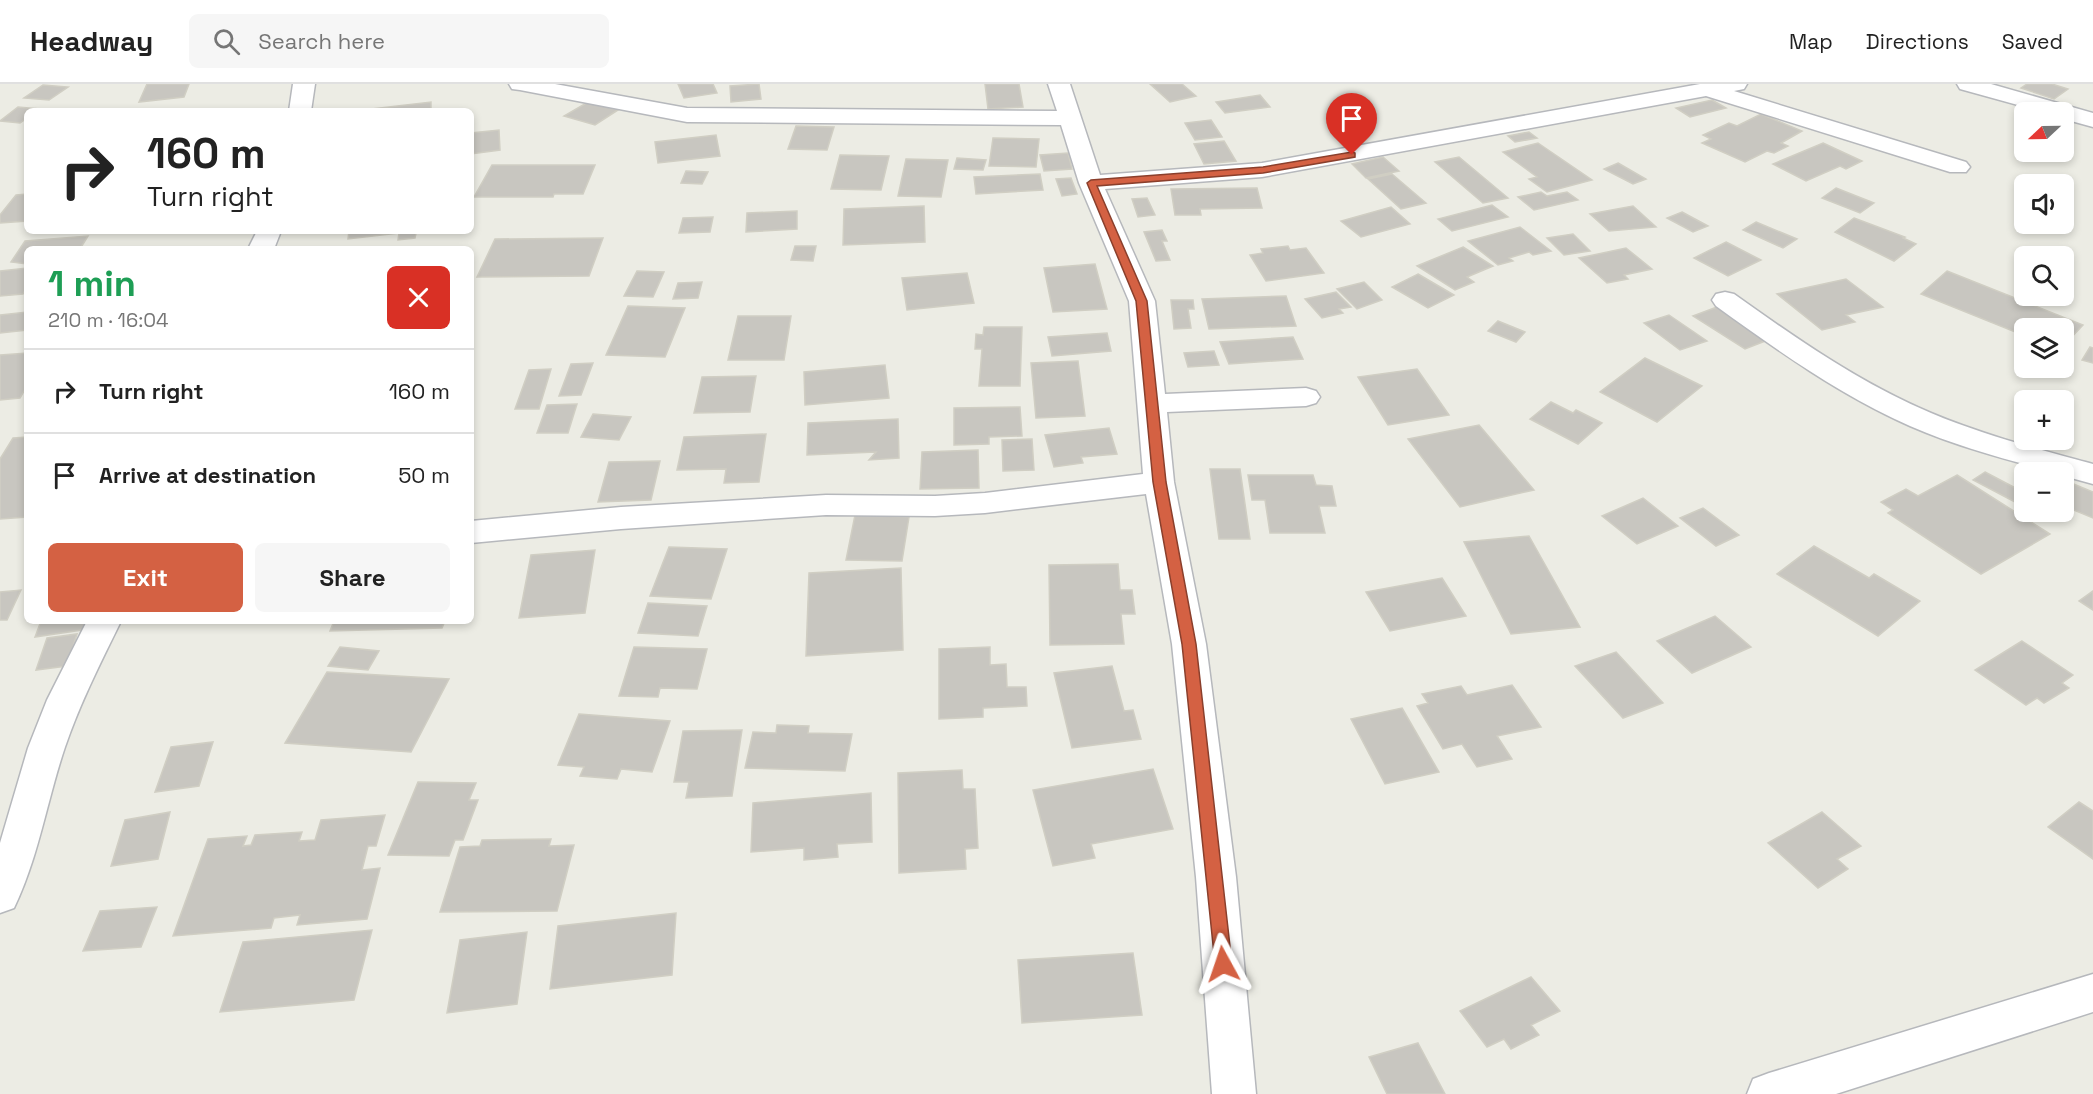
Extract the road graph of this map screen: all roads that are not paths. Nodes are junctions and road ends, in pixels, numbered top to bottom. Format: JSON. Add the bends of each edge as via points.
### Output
{"nodes":[{"id":1,"x":304,"y":84,"type":"edge"},
{"id":2,"x":520,"y":84,"type":"edge"},
{"id":3,"x":1059,"y":84,"type":"edge"},
{"id":4,"x":1737,"y":84,"type":"edge"},
{"id":5,"x":1968,"y":84,"type":"edge"},
{"id":6,"x":1676,"y":89,"type":"edge"},
{"id":7,"x":1709,"y":90,"type":"junction"},
{"id":8,"x":300,"y":108,"type":"edge"},
{"id":9,"x":1068,"y":118,"type":"junction"},
{"id":10,"x":2093,"y":120,"type":"edge"},
{"id":11,"x":1958,"y":168,"type":"dead end"},
{"id":12,"x":1091,"y":183,"type":"junction"},
{"id":13,"x":1725,"y":300,"type":"dead end"},
{"id":14,"x":1306,"y":397,"type":"dead end"},
{"id":15,"x":1150,"y":404,"type":"junction"},
{"id":16,"x":2093,"y":474,"type":"edge"},
{"id":17,"x":1160,"y":482,"type":"junction"},
{"id":18,"x":474,"y":532,"type":"edge"},
{"id":19,"x":103,"y":624,"type":"edge"},
{"id":20,"x":0,"y":896,"type":"edge"},
{"id":21,"x":2093,"y":993,"type":"edge"},
{"id":22,"x":1234,"y":1094,"type":"edge"},
{"id":23,"x":1769,"y":1094,"type":"edge"}],
"edges":[{"from":1,"to":8,"type":"street"},
{"from":2,"to":9,"type":"street","via":[[687,115]]},
{"from":3,"to":9,"type":"street"},
{"from":4,"to":7,"type":"street"},
{"from":5,"to":10,"type":"street"},
{"from":6,"to":7,"type":"street"},
{"from":6,"to":12,"type":"street","via":[[1263,170]]},
{"from":7,"to":11,"type":"street"},
{"from":9,"to":12,"type":"street"},
{"from":12,"to":15,"type":"street","via":[[1142,301]]},
{"from":13,"to":16,"type":"street","via":[[1801,356],[1920,420]]},
{"from":14,"to":15,"type":"street"},
{"from":15,"to":17,"type":"street"},
{"from":17,"to":18,"type":"street","via":[[965,504],[826,505]]},
{"from":17,"to":22,"type":"street","via":[[1189,644],[1216,877]]},
{"from":19,"to":20,"type":"street","via":[[46,748],[24,831]]},
{"from":21,"to":23,"type":"street"}]}
